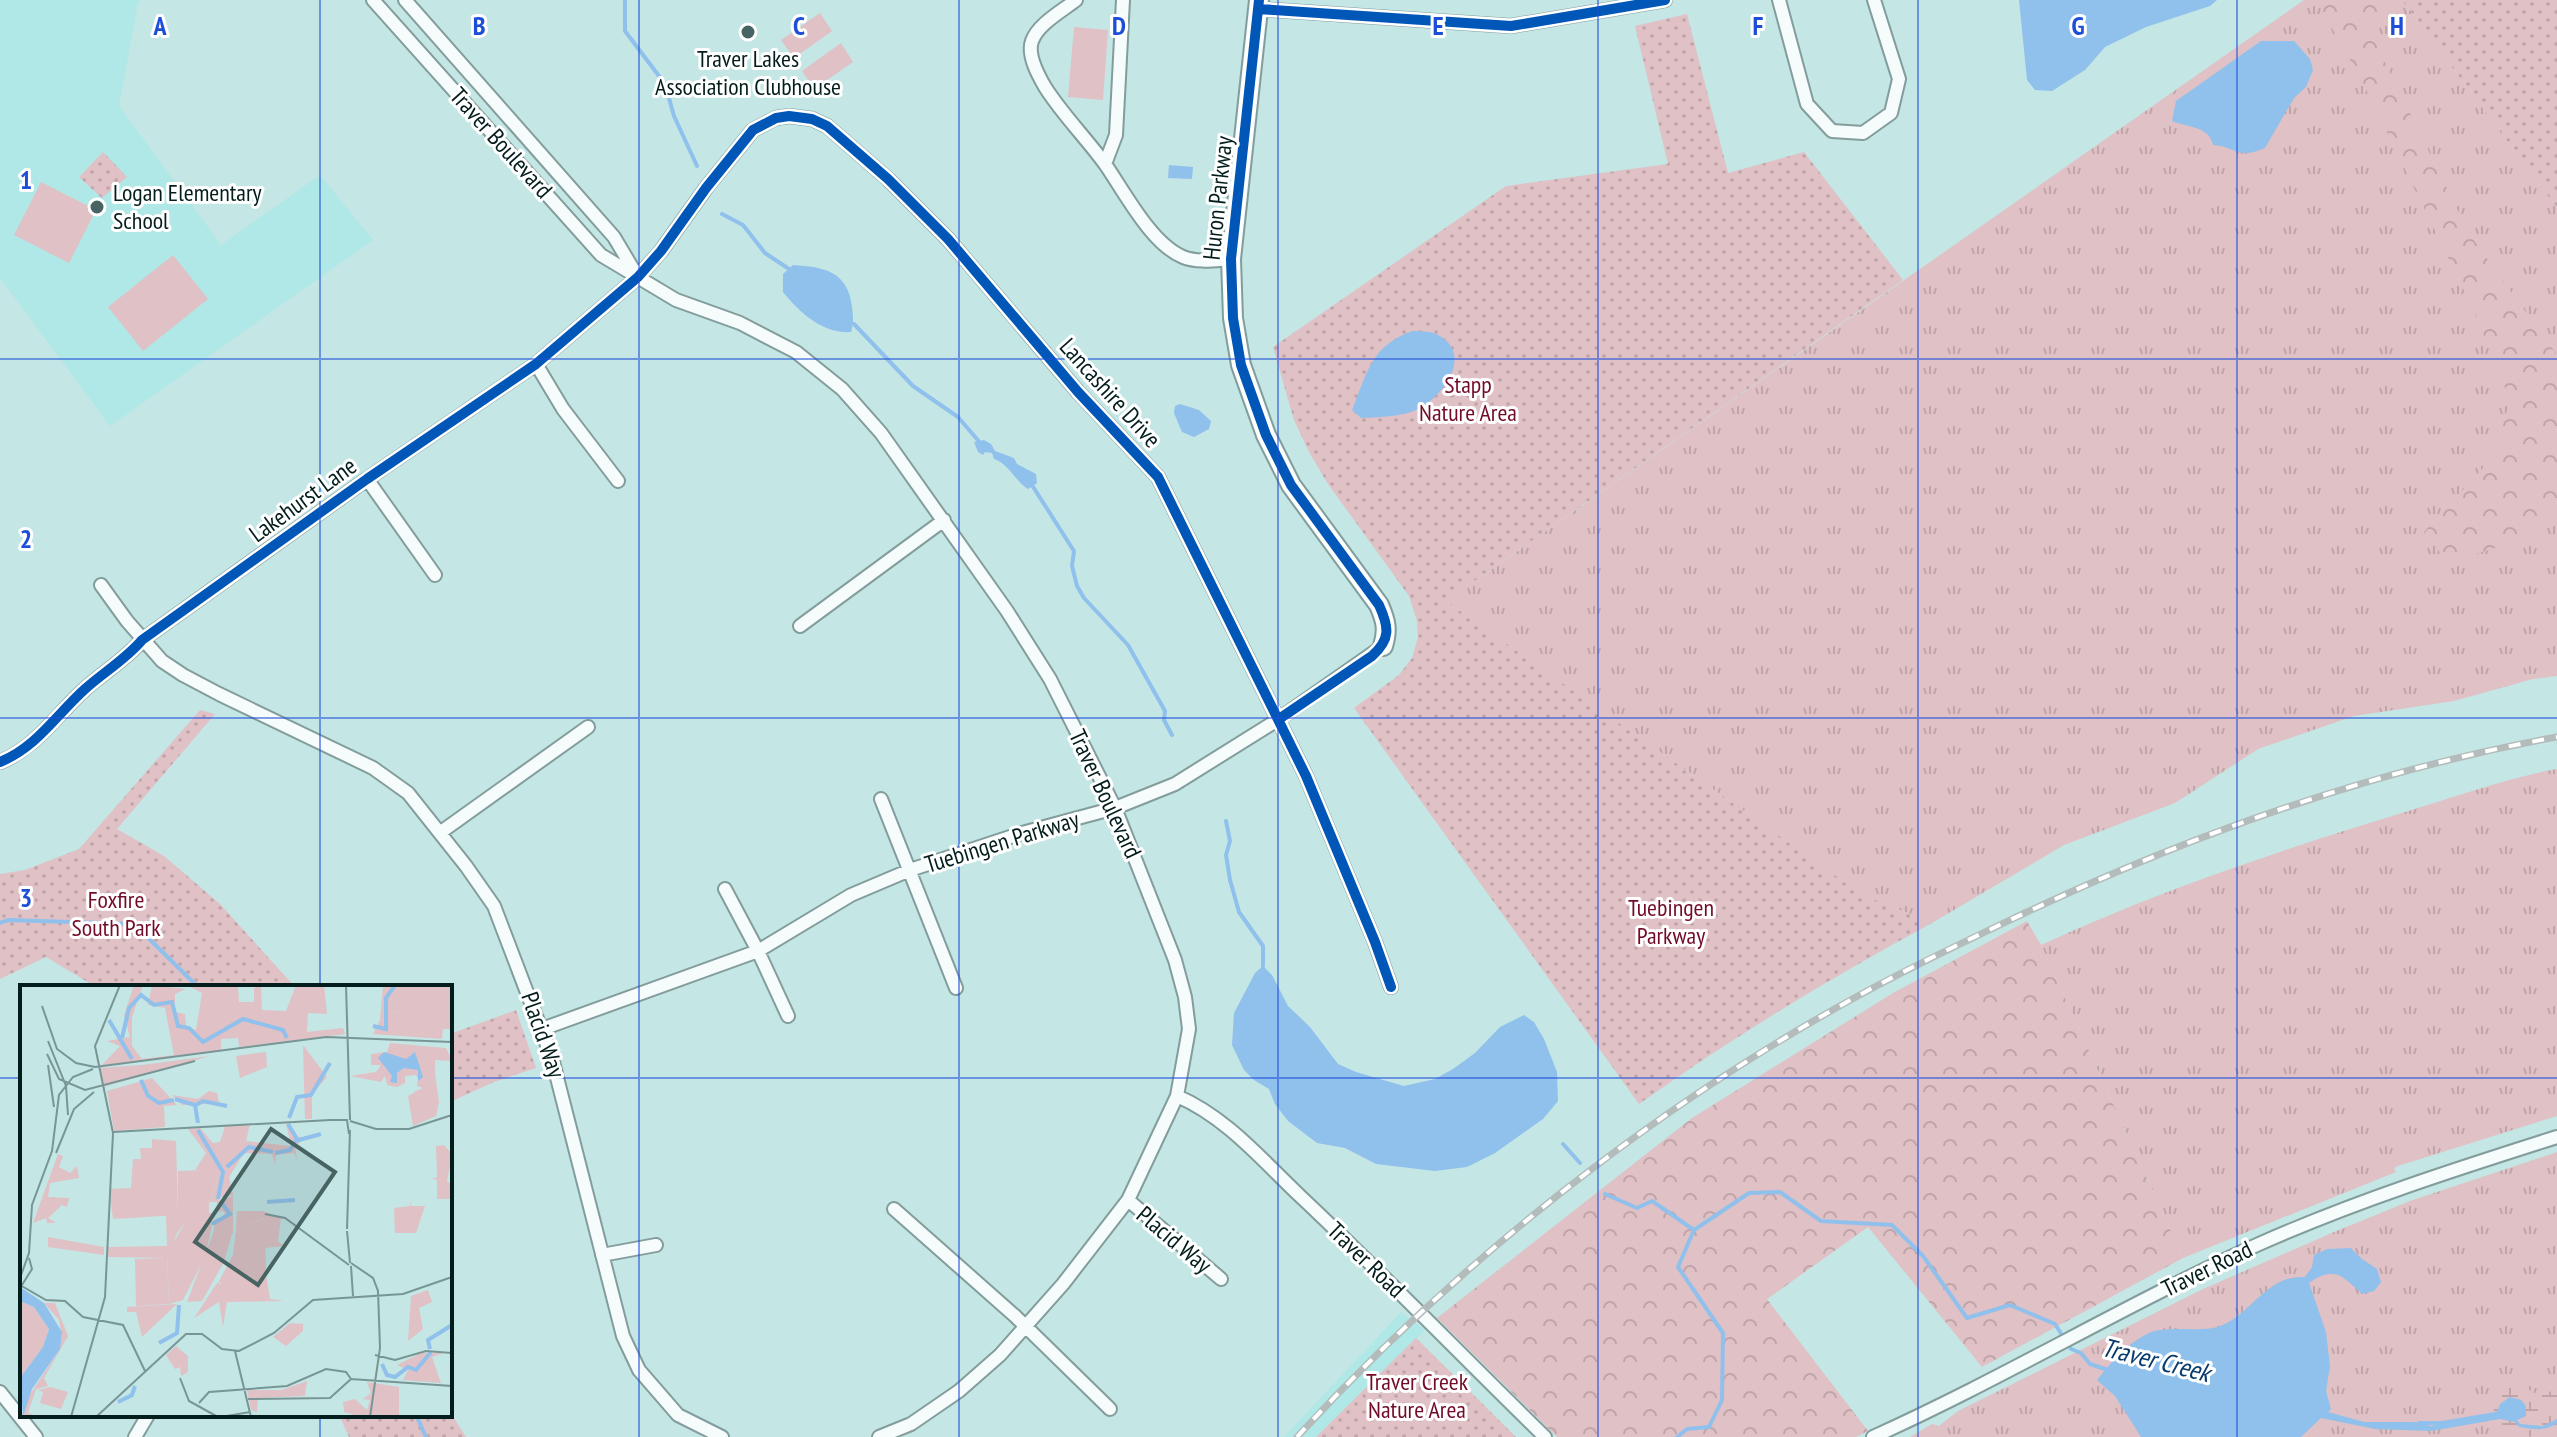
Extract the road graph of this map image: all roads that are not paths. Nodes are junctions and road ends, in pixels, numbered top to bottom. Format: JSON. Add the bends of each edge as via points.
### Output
{"nodes":[{"id":1,"x":373,"y":0,"type":"edge"},
{"id":2,"x":405,"y":0,"type":"edge"},
{"id":3,"x":1076,"y":0,"type":"edge"},
{"id":4,"x":1123,"y":0,"type":"edge"},
{"id":5,"x":1665,"y":0,"type":"edge"},
{"id":6,"x":1779,"y":0,"type":"edge"},
{"id":7,"x":1874,"y":0,"type":"edge"},
{"id":8,"x":1259,"y":4,"type":"edge"},
{"id":9,"x":1105,"y":164,"type":"junction"},
{"id":10,"x":1231,"y":259,"type":"junction"},
{"id":11,"x":638,"y":277,"type":"junction"},
{"id":12,"x":536,"y":364,"type":"junction"},
{"id":13,"x":367,"y":479,"type":"junction"},
{"id":14,"x":618,"y":481,"type":"dead end"},
{"id":15,"x":944,"y":520,"type":"junction"},
{"id":16,"x":435,"y":575,"type":"dead end"},
{"id":17,"x":101,"y":585,"type":"dead end"},
{"id":18,"x":800,"y":626,"type":"dead end"},
{"id":19,"x":142,"y":640,"type":"junction"},
{"id":20,"x":1383,"y":646,"type":"joint"},
{"id":21,"x":1279,"y":719,"type":"junction"},
{"id":22,"x":588,"y":727,"type":"dead end"},
{"id":23,"x":0,"y":762,"type":"edge"},
{"id":24,"x":881,"y":799,"type":"dead end"},
{"id":25,"x":1115,"y":808,"type":"junction"},
{"id":26,"x":441,"y":832,"type":"junction"},
{"id":27,"x":910,"y":870,"type":"junction"},
{"id":28,"x":725,"y":889,"type":"dead end"},
{"id":29,"x":758,"y":951,"type":"junction"},
{"id":30,"x":1391,"y":987,"type":"dead end"},
{"id":31,"x":956,"y":988,"type":"dead end"},
{"id":32,"x":788,"y":1016,"type":"dead end"},
{"id":33,"x":542,"y":1029,"type":"junction"},
{"id":34,"x":1177,"y":1096,"type":"junction"},
{"id":35,"x":2557,"y":1137,"type":"edge"},
{"id":36,"x":1128,"y":1200,"type":"junction"},
{"id":37,"x":894,"y":1209,"type":"dead end"},
{"id":38,"x":656,"y":1245,"type":"dead end"},
{"id":39,"x":602,"y":1255,"type":"junction"},
{"id":40,"x":1221,"y":1279,"type":"dead end"},
{"id":41,"x":1027,"y":1327,"type":"junction"},
{"id":42,"x":0,"y":1392,"type":"edge"},
{"id":43,"x":1110,"y":1409,"type":"dead end"},
{"id":44,"x":147,"y":1417,"type":"edge"},
{"id":45,"x":36,"y":1437,"type":"edge"},
{"id":46,"x":135,"y":1437,"type":"edge"},
{"id":47,"x":722,"y":1437,"type":"edge"},
{"id":48,"x":879,"y":1437,"type":"edge"},
{"id":49,"x":1545,"y":1437,"type":"edge"},
{"id":50,"x":1873,"y":1437,"type":"edge"}],
"edges":[{"from":1,"to":11,"type":"street","name":"Traver Boulevard","via":[[601,255]]},
{"from":2,"to":11,"type":"street","name":"Traver Boulevard","via":[[614,237]]},
{"from":3,"to":9,"type":"street","via":[[1040,29],[1031,43],[1033,62],[1046,88]]},
{"from":4,"to":9,"type":"street","via":[[1116,135]]},
{"from":5,"to":8,"type":"street","via":[[1511,26]]},
{"from":6,"to":7,"type":"street","via":[[1807,104],[1832,131],[1863,133],[1891,113],[1899,79]]},
{"from":8,"to":10,"type":"street","name":"Huron Parkway"},
{"from":9,"to":10,"type":"street","via":[[1139,216],[1181,257],[1205,262]]},
{"from":10,"to":20,"type":"street","name":"Huron Parkway","via":[[1241,365],[1266,435],[1291,485],[1379,605],[1386,620]]},
{"from":11,"to":12,"type":"street","name":"Lakehurst Lane"},
{"from":11,"to":15,"type":"street","name":"Traver Boulevard","via":[[676,300],[740,323],[796,352],[842,389],[881,433]]},
{"from":11,"to":21,"type":"street","name":"Lancashire Drive","via":[[753,130],[789,116],[827,126],[948,239],[1158,477]]},
{"from":12,"to":13,"type":"street","name":"Lakehurst Lane"},
{"from":12,"to":14,"type":"street"},
{"from":13,"to":16,"type":"street","name":"Lakehurst Lane"},
{"from":13,"to":19,"type":"street","name":"Lakehurst Lane"},
{"from":15,"to":18,"type":"street"},
{"from":15,"to":25,"type":"street","name":"Traver Boulevard","via":[[1050,679]]},
{"from":17,"to":19,"type":"street","name":"Placid Way"},
{"from":19,"to":23,"type":"street","name":"Lakehurst Lane","via":[[33,744]]},
{"from":19,"to":26,"type":"street","name":"Placid Way","via":[[183,675],[373,768],[408,793]]},
{"from":20,"to":21,"type":"street","name":"Tuebingen Parkway"},
{"from":21,"to":25,"type":"street","name":"Tuebingen Parkway","via":[[1175,784]]},
{"from":21,"to":30,"type":"street","name":"Lancashire Drive"},
{"from":22,"to":26,"type":"street"},
{"from":24,"to":27,"type":"street","name":"Tuebingen Parkway"},
{"from":25,"to":27,"type":"street","name":"Tuebingen Parkway"},
{"from":25,"to":34,"type":"street","name":"Traver Boulevard","via":[[1164,928],[1185,997],[1189,1029]]},
{"from":26,"to":33,"type":"street","name":"Placid Way","via":[[494,906]]},
{"from":27,"to":29,"type":"street","name":"Tuebingen Parkway","via":[[851,895]]},
{"from":27,"to":31,"type":"street","name":"Tuebingen Parkway"},
{"from":28,"to":29,"type":"street"},
{"from":29,"to":32,"type":"street"},
{"from":29,"to":33,"type":"street","name":"Tuebingen Parkway"},
{"from":33,"to":39,"type":"street","name":"Placid Way"},
{"from":34,"to":36,"type":"street","name":"Placid Way"},
{"from":34,"to":49,"type":"street","name":"Traver Road","via":[[1229,1129]]},
{"from":35,"to":50,"type":"street","name":"Traver Road","via":[[2319,1219],[2199,1272]]},
{"from":36,"to":40,"type":"street","name":"Placid Way"},
{"from":36,"to":41,"type":"street","name":"Placid Way"},
{"from":37,"to":41,"type":"street"},
{"from":38,"to":39,"type":"street"},
{"from":39,"to":47,"type":"street","name":"Placid Way","via":[[623,1336],[639,1370],[678,1415]]},
{"from":41,"to":43,"type":"street"},
{"from":41,"to":48,"type":"street","name":"Placid Way","via":[[959,1391],[911,1424]]},
{"from":42,"to":45,"type":"street"},
{"from":44,"to":46,"type":"street"}]}
